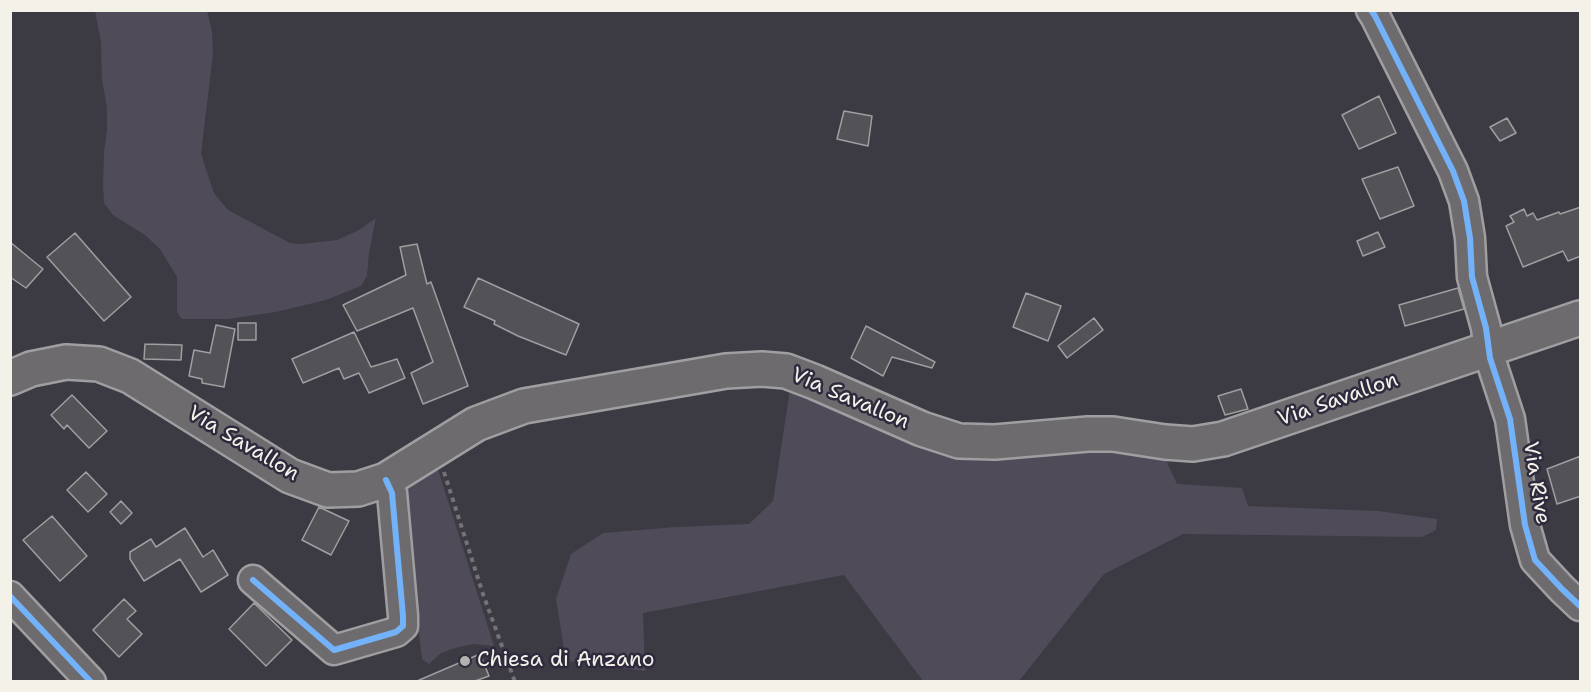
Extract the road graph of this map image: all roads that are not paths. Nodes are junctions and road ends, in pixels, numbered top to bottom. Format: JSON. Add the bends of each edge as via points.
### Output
{"nodes":[{"id":1,"x":1371,"y":10,"type":"edge"},
{"id":2,"x":1581,"y":318,"type":"edge"},
{"id":3,"x":1489,"y":349,"type":"junction"},
{"id":4,"x":10,"y":378,"type":"edge"},
{"id":5,"x":386,"y":480,"type":"junction"},
{"id":6,"x":253,"y":580,"type":"dead end"},
{"id":7,"x":10,"y":596,"type":"edge"},
{"id":8,"x":1581,"y":606,"type":"edge"},
{"id":9,"x":91,"y":681,"type":"edge"}],
"edges":[{"from":1,"to":3,"type":"street","name":"Via Rive","via":[[1460,191],[1470,238],[1472,277]]},
{"from":2,"to":3,"type":"main road","name":"Via Savallon"},
{"from":3,"to":5,"type":"main road","name":"Via Savallon","via":[[1223,439],[1193,444],[1113,434],[959,441],[786,371],[726,372],[524,406],[476,424]]},
{"from":3,"to":8,"type":"street","name":"Via Rive","via":[[1510,419],[1525,525],[1535,560]]},
{"from":4,"to":5,"type":"main road","name":"Via Savallon","via":[[66,362],[99,364],[130,376],[290,476],[328,490],[358,489]]},
{"from":5,"to":6,"type":"street","via":[[392,493],[403,616],[403,626],[396,632],[334,650]]},
{"from":7,"to":9,"type":"street"}]}
